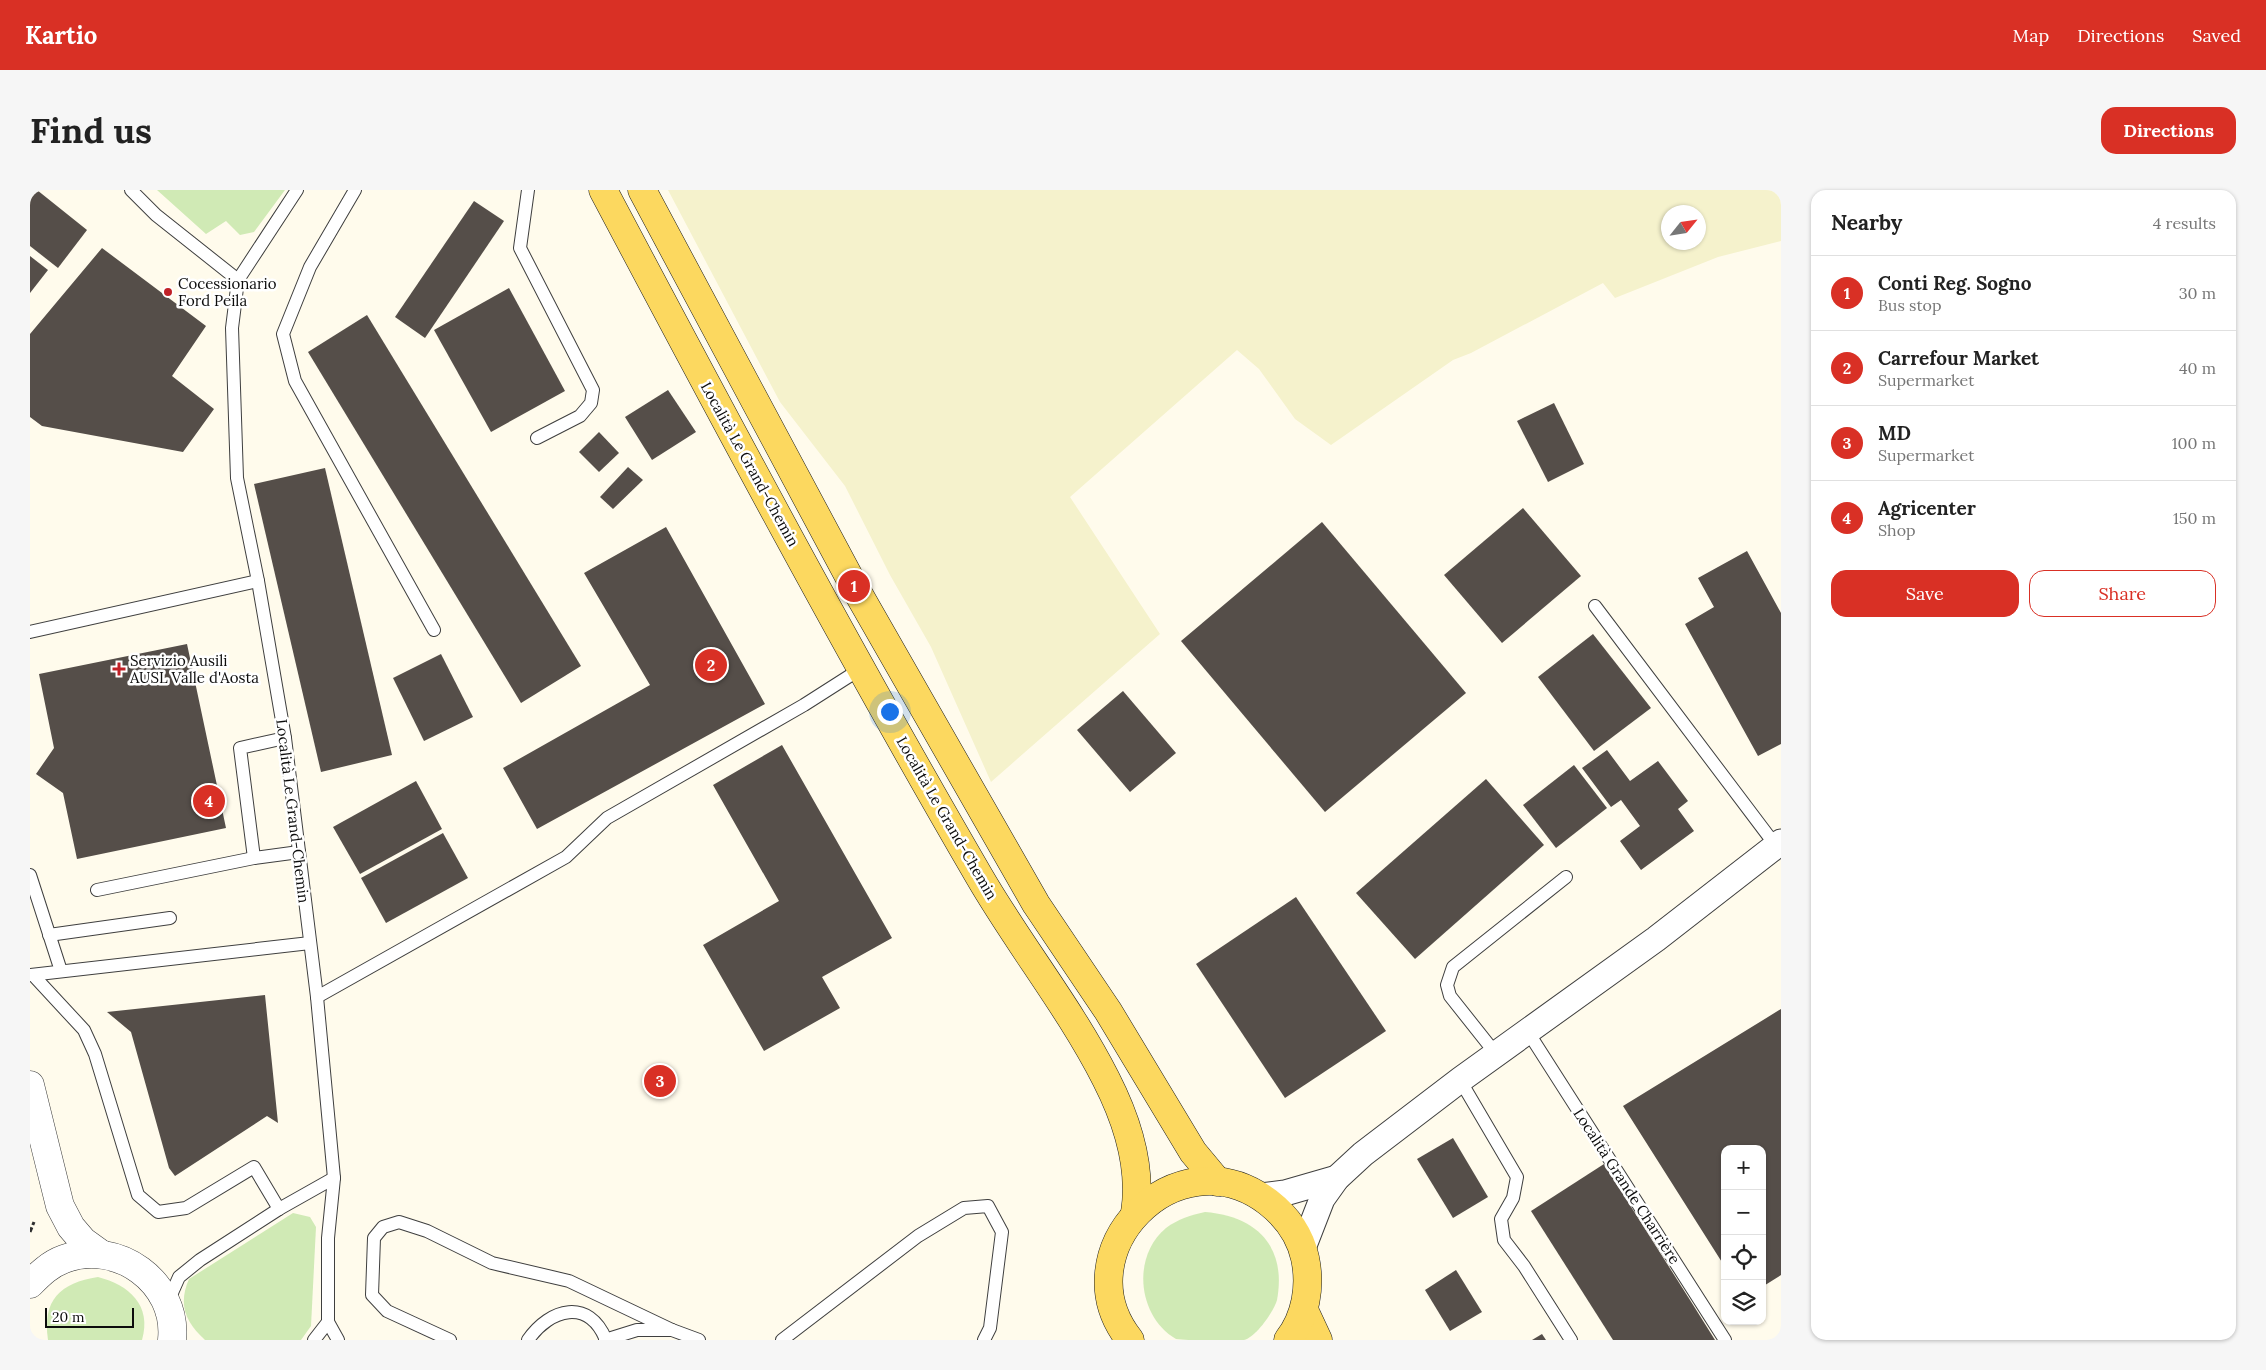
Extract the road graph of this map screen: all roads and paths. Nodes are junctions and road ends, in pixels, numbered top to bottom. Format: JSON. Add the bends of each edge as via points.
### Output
{"nodes":[{"id":1,"x":131,"y":190,"type":"edge"},
{"id":2,"x":297,"y":190,"type":"edge"},
{"id":3,"x":355,"y":190,"type":"edge"},
{"id":4,"x":528,"y":190,"type":"edge"},
{"id":5,"x":603,"y":190,"type":"edge"},
{"id":6,"x":642,"y":190,"type":"edge"},
{"id":7,"x":238,"y":280,"type":"junction"},
{"id":8,"x":537,"y":438,"type":"dead end"},
{"id":9,"x":258,"y":581,"type":"junction"},
{"id":10,"x":1595,"y":606,"type":"dead end"},
{"id":11,"x":434,"y":630,"type":"dead end"},
{"id":12,"x":30,"y":632,"type":"edge"},
{"id":13,"x":862,"y":668,"type":"junction"},
{"id":14,"x":285,"y":738,"type":"junction"},
{"id":15,"x":1778,"y":844,"type":"edge"},
{"id":16,"x":299,"y":852,"type":"junction"},
{"id":17,"x":254,"y":858,"type":"junction"},
{"id":18,"x":30,"y":875,"type":"edge"},
{"id":19,"x":1566,"y":877,"type":"dead end"},
{"id":20,"x":97,"y":890,"type":"dead end"},
{"id":21,"x":170,"y":918,"type":"dead end"},
{"id":22,"x":49,"y":934,"type":"junction"},
{"id":23,"x":310,"y":943,"type":"junction"},
{"id":24,"x":61,"y":972,"type":"junction"},
{"id":25,"x":32,"y":975,"type":"edge"},
{"id":26,"x":317,"y":997,"type":"junction"},
{"id":27,"x":1528,"y":1032,"type":"junction"},
{"id":28,"x":1496,"y":1054,"type":"junction"},
{"id":29,"x":1460,"y":1080,"type":"junction"},
{"id":30,"x":30,"y":1085,"type":"edge"},
{"id":31,"x":334,"y":1178,"type":"junction"},
{"id":32,"x":1337,"y":1178,"type":"junction"},
{"id":33,"x":1218,"y":1182,"type":"junction"},
{"id":34,"x":1261,"y":1196,"type":"junction"},
{"id":35,"x":60,"y":1206,"type":"junction"},
{"id":36,"x":279,"y":1209,"type":"junction"},
{"id":37,"x":1135,"y":1213,"type":"junction"},
{"id":38,"x":1303,"y":1248,"type":"junction"},
{"id":39,"x":101,"y":1254,"type":"junction"},
{"id":40,"x":38,"y":1276,"type":"edge"},
{"id":41,"x":167,"y":1304,"type":"junction"},
{"id":42,"x":1304,"y":1310,"type":"junction"},
{"id":43,"x":328,"y":1322,"type":"junction"},
{"id":44,"x":672,"y":1330,"type":"junction"},
{"id":45,"x":1126,"y":1338,"type":"edge"},
{"id":46,"x":173,"y":1339,"type":"edge"},
{"id":47,"x":314,"y":1340,"type":"edge"},
{"id":48,"x":338,"y":1340,"type":"edge"},
{"id":49,"x":450,"y":1340,"type":"edge"},
{"id":50,"x":528,"y":1340,"type":"edge"},
{"id":51,"x":606,"y":1340,"type":"edge"},
{"id":52,"x":699,"y":1340,"type":"edge"},
{"id":53,"x":782,"y":1340,"type":"edge"},
{"id":54,"x":984,"y":1340,"type":"edge"},
{"id":55,"x":1288,"y":1340,"type":"edge"},
{"id":56,"x":1318,"y":1340,"type":"edge"},
{"id":57,"x":1571,"y":1340,"type":"edge"},
{"id":58,"x":1726,"y":1340,"type":"edge"}],
"edges":[{"from":1,"to":7,"type":"lane","via":[[156,215]]},
{"from":2,"to":7,"type":"lane","name":"Località Le Grand-Chemin"},
{"from":3,"to":11,"type":"lane","via":[[310,268],[282,334],[295,381]]},
{"from":4,"to":8,"type":"lane","via":[[520,248],[592,390],[592,403],[580,416]]},
{"from":5,"to":13,"type":"main road","name":"Località Le Grand-Chemin","via":[[720,412]]},
{"from":6,"to":33,"type":"main road","via":[[854,586],[1027,888],[1108,1011],[1193,1152]]},
{"from":7,"to":9,"type":"lane","name":"Località Le Grand-Chemin","via":[[232,328],[237,478]]},
{"from":9,"to":12,"type":"lane"},
{"from":9,"to":14,"type":"lane","name":"Località Le Grand-Chemin"},
{"from":10,"to":15,"type":"lane"},
{"from":13,"to":26,"type":"lane","via":[[607,818],[566,857]]},
{"from":13,"to":37,"type":"main road","name":"Località Le Grand-Chemin","via":[[980,878],[1107,1080],[1136,1164],[1138,1192]]},
{"from":14,"to":16,"type":"lane","name":"Località Le Grand-Chemin"},
{"from":14,"to":17,"type":"lane","via":[[240,748]]},
{"from":15,"to":27,"type":"street","via":[[1656,939]]},
{"from":16,"to":17,"type":"lane"},
{"from":16,"to":23,"type":"lane","name":"Località Le Grand-Chemin"},
{"from":17,"to":20,"type":"lane"},
{"from":18,"to":22,"type":"lane"},
{"from":19,"to":28,"type":"lane","via":[[1453,968],[1447,985],[1450,996]]},
{"from":21,"to":22,"type":"lane"},
{"from":22,"to":24,"type":"lane"},
{"from":23,"to":24,"type":"lane"},
{"from":23,"to":26,"type":"lane","name":"Località Le Grand-Chemin"},
{"from":24,"to":25,"type":"lane"},
{"from":25,"to":36,"type":"lane","via":[[84,1030],[95,1054],[138,1195],[158,1212],[186,1208],[254,1167]]},
{"from":26,"to":31,"type":"lane","name":"Località Le Grand-Chemin"},
{"from":27,"to":28,"type":"street"},
{"from":27,"to":58,"type":"lane","name":"Località Grande Charrière"},
{"from":28,"to":29,"type":"street"},
{"from":29,"to":32,"type":"street","via":[[1397,1126]]},
{"from":29,"to":57,"type":"lane","via":[[1517,1177],[1513,1198],[1502,1219],[1504,1240]]},
{"from":30,"to":35,"type":"street"},
{"from":31,"to":36,"type":"lane"},
{"from":31,"to":43,"type":"lane","name":"Località Le Grand-Chemin","via":[[328,1238]]},
{"from":32,"to":34,"type":"street","via":[[1285,1193]]},
{"from":32,"to":38,"type":"street","via":[[1322,1199]]},
{"from":33,"to":34,"type":"main road","name":"Località Le Grand-Chemin"},
{"from":33,"to":37,"type":"main road","name":"Località Le Grand-Chemin","via":[[1201,1181],[1168,1190]]},
{"from":34,"to":38,"type":"main road","name":"Località Le Grand-Chemin","via":[[1288,1221]]},
{"from":35,"to":39,"type":"street","via":[[83,1242]]},
{"from":35,"to":40,"type":"street","via":[[57,1247]]},
{"from":36,"to":41,"type":"lane","via":[[200,1260],[180,1277]]},
{"from":37,"to":45,"type":"main road","name":"Località Le Grand-Chemin","via":[[1117,1243],[1110,1268],[1114,1309]]},
{"from":38,"to":42,"type":"main road","name":"Località Le Grand-Chemin","via":[[1307,1276]]},
{"from":39,"to":40,"type":"street","via":[[63,1259]]},
{"from":39,"to":41,"type":"street","via":[[118,1257],[134,1265],[159,1289]]},
{"from":41,"to":46,"type":"street"},
{"from":42,"to":55,"type":"main road","name":"Località Le Grand-Chemin"},
{"from":42,"to":56,"type":"main road"},
{"from":43,"to":47,"type":"lane"},
{"from":43,"to":48,"type":"lane"},
{"from":44,"to":49,"type":"lane","via":[[569,1281],[492,1263],[427,1231],[399,1222],[383,1227],[374,1238],[372,1295],[387,1311]]},
{"from":44,"to":51,"type":"lane","via":[[637,1330]]},
{"from":44,"to":52,"type":"lane"},
{"from":50,"to":51,"type":"lane","via":[[558,1313],[576,1312],[592,1318]]},
{"from":53,"to":54,"type":"lane","via":[[918,1236],[964,1208],[988,1206],[1002,1232],[990,1328]]}]}
